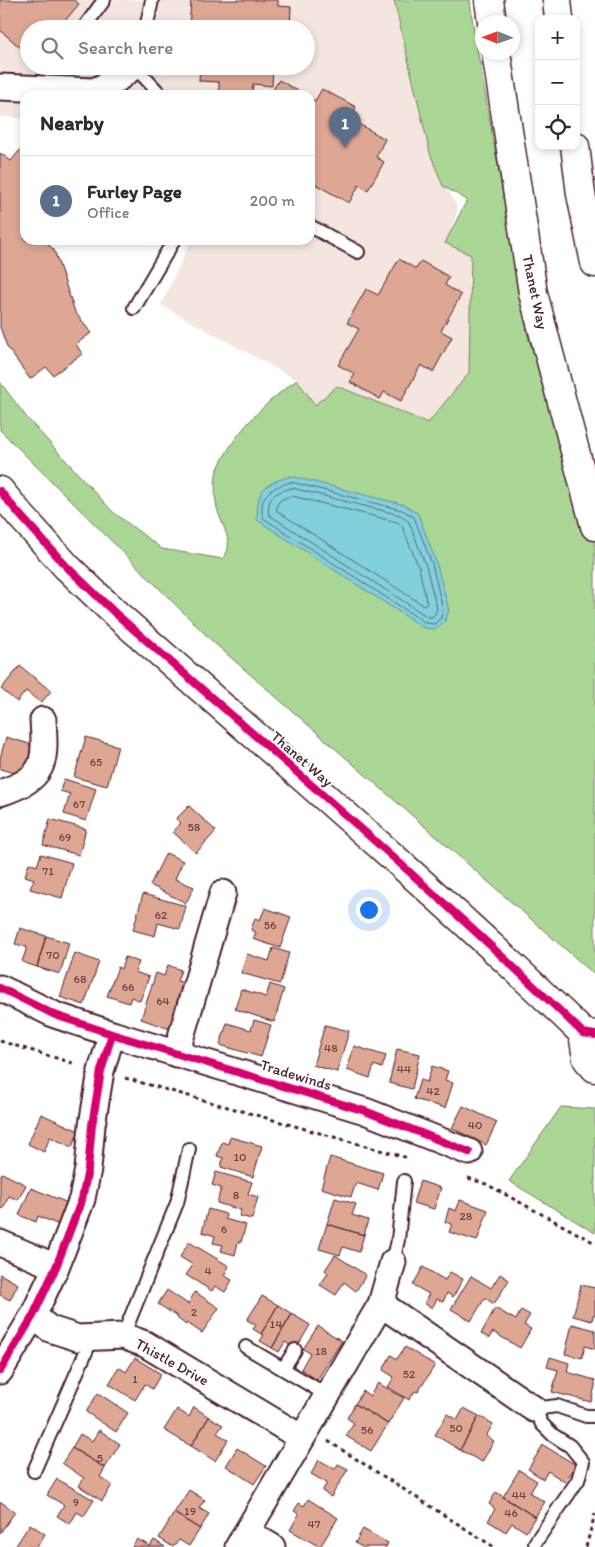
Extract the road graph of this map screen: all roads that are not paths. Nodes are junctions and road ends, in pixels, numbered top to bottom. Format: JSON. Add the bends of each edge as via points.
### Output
{"nodes":[{"id":1,"x":104,"y":0,"type":"edge"},
{"id":2,"x":152,"y":0,"type":"edge"},
{"id":3,"x":489,"y":0,"type":"edge"},
{"id":4,"x":557,"y":0,"type":"edge"},
{"id":5,"x":491,"y":15,"type":"edge"},
{"id":6,"x":559,"y":15,"type":"edge"},
{"id":7,"x":90,"y":20,"type":"edge"},
{"id":8,"x":148,"y":20,"type":"edge"},
{"id":9,"x":497,"y":60,"type":"edge"},
{"id":10,"x":122,"y":75,"type":"edge"},
{"id":11,"x":142,"y":75,"type":"edge"},
{"id":12,"x":0,"y":86,"type":"edge"},
{"id":13,"x":94,"y":90,"type":"edge"},
{"id":14,"x":94,"y":90,"type":"edge"},
{"id":15,"x":156,"y":90,"type":"edge"},
{"id":16,"x":576,"y":150,"type":"edge"},
{"id":17,"x":315,"y":229,"type":"edge"},
{"id":18,"x":171,"y":245,"type":"edge"},
{"id":19,"x":358,"y":252,"type":"dead end"},
{"id":20,"x":595,"y":264,"type":"edge"},
{"id":21,"x":134,"y":308,"type":"dead end"},
{"id":22,"x":0,"y":491,"type":"edge"},
{"id":23,"x":595,"y":526,"type":"edge"},
{"id":24,"x":43,"y":720,"type":"dead end"},
{"id":25,"x":0,"y":793,"type":"edge"},
{"id":26,"x":223,"y":893,"type":"dead end"},
{"id":27,"x":0,"y":988,"type":"edge"},
{"id":28,"x":112,"y":1034,"type":"junction"},
{"id":29,"x":589,"y":1034,"type":"edge"},
{"id":30,"x":176,"y":1054,"type":"junction"},
{"id":31,"x":595,"y":1068,"type":"edge"},
{"id":32,"x":190,"y":1149,"type":"dead end"},
{"id":33,"x":469,"y":1152,"type":"dead end"},
{"id":34,"x":404,"y":1181,"type":"dead end"},
{"id":35,"x":0,"y":1243,"type":"edge"},
{"id":36,"x":393,"y":1262,"type":"joint"},
{"id":37,"x":56,"y":1267,"type":"junction"},
{"id":38,"x":381,"y":1304,"type":"junction"},
{"id":39,"x":33,"y":1316,"type":"junction"},
{"id":40,"x":123,"y":1336,"type":"junction"},
{"id":41,"x":92,"y":1338,"type":"junction"},
{"id":42,"x":246,"y":1347,"type":"dead end"},
{"id":43,"x":295,"y":1350,"type":"dead end"},
{"id":44,"x":283,"y":1369,"type":"junction"},
{"id":45,"x":0,"y":1371,"type":"edge"},
{"id":46,"x":327,"y":1395,"type":"junction"},
{"id":47,"x":534,"y":1409,"type":"junction"},
{"id":48,"x":595,"y":1416,"type":"edge"},
{"id":49,"x":305,"y":1433,"type":"junction"},
{"id":50,"x":34,"y":1471,"type":"dead end"},
{"id":51,"x":243,"y":1539,"type":"edge"},
{"id":52,"x":535,"y":1543,"type":"dead end"},
{"id":53,"x":272,"y":1547,"type":"edge"}],
"edges":[{"from":1,"to":7,"type":"lane"},
{"from":2,"to":8,"type":"lane"},
{"from":3,"to":5,"type":"main road"},
{"from":4,"to":6,"type":"main road"},
{"from":9,"to":23,"type":"main road","name":"Thanet Way","via":[[533,293]]},
{"from":10,"to":14,"type":"street"},
{"from":11,"to":15,"type":"lane"},
{"from":12,"to":13,"type":"street"},
{"from":16,"to":20,"type":"main road"},
{"from":17,"to":19,"type":"lane"},
{"from":18,"to":21,"type":"lane"},
{"from":22,"to":29,"type":"main road","name":"Thanet Way","via":[[67,567],[116,613]]},
{"from":24,"to":25,"type":"street","via":[[45,748],[36,774],[20,786]]},
{"from":26,"to":30,"type":"street"},
{"from":27,"to":28,"type":"street","name":"Tradewinds","via":[[55,1015]]},
{"from":28,"to":30,"type":"street","name":"Tradewinds"},
{"from":28,"to":37,"type":"street","via":[[101,1071],[82,1199]]},
{"from":29,"to":31,"type":"main road","name":"Thanet Way","via":[[587,1059]]},
{"from":30,"to":33,"type":"street","name":"Tradewinds","via":[[365,1111]]},
{"from":32,"to":40,"type":"lane","via":[[177,1203]]},
{"from":34,"to":36,"type":"lane"},
{"from":35,"to":37,"type":"street"},
{"from":36,"to":38,"type":"street"},
{"from":37,"to":39,"type":"street"},
{"from":38,"to":46,"type":"street"},
{"from":38,"to":47,"type":"street"},
{"from":39,"to":41,"type":"street","name":"Thistle Drive","via":[[50,1329],[78,1338]]},
{"from":39,"to":45,"type":"street"},
{"from":40,"to":41,"type":"street","name":"Thistle Drive"},
{"from":40,"to":49,"type":"street","name":"Thistle Drive","via":[[146,1344]]},
{"from":41,"to":50,"type":"lane"},
{"from":42,"to":44,"type":"lane"},
{"from":43,"to":44,"type":"lane"},
{"from":44,"to":46,"type":"lane"},
{"from":46,"to":49,"type":"street"},
{"from":47,"to":48,"type":"lane","via":[[557,1406]]},
{"from":47,"to":52,"type":"lane","via":[[542,1424],[570,1446],[583,1462],[578,1480]]},
{"from":49,"to":51,"type":"street"},
{"from":51,"to":53,"type":"street"}]}
